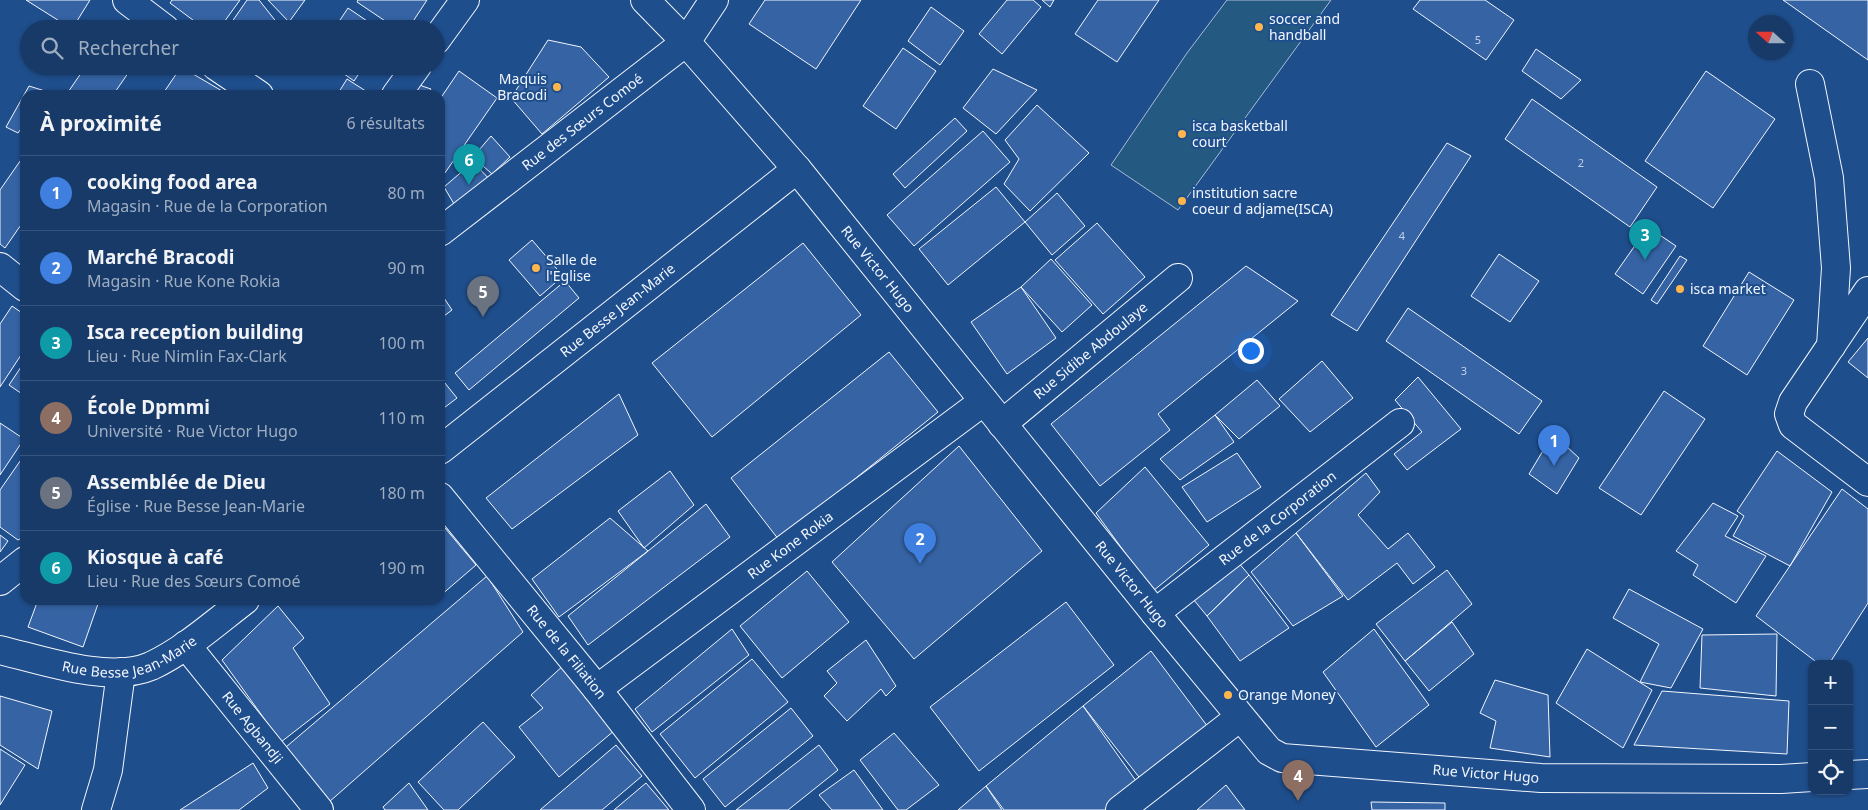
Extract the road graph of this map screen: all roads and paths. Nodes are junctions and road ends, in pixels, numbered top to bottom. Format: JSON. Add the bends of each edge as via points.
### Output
{"nodes":[{"id":1,"x":127,"y":0,"type":"edge"},
{"id":2,"x":466,"y":0,"type":"edge"},
{"id":3,"x":645,"y":0,"type":"edge"},
{"id":4,"x":714,"y":0,"type":"edge"},
{"id":5,"x":153,"y":20,"type":"edge"},
{"id":6,"x":445,"y":28,"type":"edge"},
{"id":7,"x":686,"y":42,"type":"junction"},
{"id":8,"x":229,"y":75,"type":"edge"},
{"id":9,"x":410,"y":75,"type":"edge"},
{"id":10,"x":1810,"y":84,"type":"dead end"},
{"id":11,"x":252,"y":90,"type":"edge"},
{"id":12,"x":400,"y":90,"type":"edge"},
{"id":13,"x":797,"y":169,"type":"junction"},
{"id":14,"x":445,"y":225,"type":"edge"},
{"id":15,"x":0,"y":267,"type":"edge"},
{"id":16,"x":1178,"y":278,"type":"dead end"},
{"id":17,"x":20,"y":283,"type":"edge"},
{"id":18,"x":1868,"y":291,"type":"edge"},
{"id":19,"x":1831,"y":346,"type":"junction"},
{"id":20,"x":984,"y":401,"type":"junction"},
{"id":21,"x":1400,"y":423,"type":"dead end"},
{"id":22,"x":1002,"y":424,"type":"junction"},
{"id":23,"x":445,"y":446,"type":"edge"},
{"id":24,"x":1868,"y":482,"type":"edge"},
{"id":25,"x":445,"y":503,"type":"edge"},
{"id":26,"x":20,"y":565,"type":"edge"},
{"id":27,"x":0,"y":581,"type":"edge"},
{"id":28,"x":238,"y":605,"type":"edge"},
{"id":29,"x":1155,"y":613,"type":"junction"},
{"id":30,"x":186,"y":645,"type":"junction"},
{"id":31,"x":0,"y":650,"type":"edge"},
{"id":32,"x":122,"y":672,"type":"junction"},
{"id":33,"x":597,"y":689,"type":"junction"},
{"id":34,"x":1240,"y":717,"type":"junction"},
{"id":35,"x":1868,"y":774,"type":"edge"},
{"id":36,"x":1853,"y":775,"type":"edge"},
{"id":37,"x":1808,"y":777,"type":"edge"},
{"id":38,"x":96,"y":810,"type":"edge"},
{"id":39,"x":319,"y":810,"type":"edge"},
{"id":40,"x":690,"y":810,"type":"edge"},
{"id":41,"x":1120,"y":810,"type":"edge"}],
"edges":[{"from":1,"to":5,"type":"street"},
{"from":2,"to":6,"type":"street"},
{"from":3,"to":7,"type":"street","name":"Rue Victor Hugo"},
{"from":4,"to":7,"type":"street","name":"Rue des Sœurs Comoé"},
{"from":7,"to":13,"type":"street","name":"Rue Victor Hugo"},
{"from":7,"to":14,"type":"street","name":"Rue des Sœurs Comoé"},
{"from":8,"to":11,"type":"street"},
{"from":9,"to":12,"type":"street"},
{"from":10,"to":19,"type":"street","via":[[1829,178],[1836,268]]},
{"from":13,"to":20,"type":"street","name":"Rue Victor Hugo"},
{"from":13,"to":23,"type":"street","name":"Rue Besse Jean-Marie"},
{"from":15,"to":17,"type":"street"},
{"from":16,"to":22,"type":"street","name":"Rue Sidibe Abdoulaye"},
{"from":18,"to":19,"type":"street"},
{"from":19,"to":24,"type":"street","via":[[1793,402],[1789,414],[1793,425]]},
{"from":20,"to":22,"type":"street","name":"Rue Victor Hugo"},
{"from":20,"to":33,"type":"street","name":"Rue Kone Rokia"},
{"from":21,"to":29,"type":"street","name":"Rue de la Corporation"},
{"from":22,"to":29,"type":"street","name":"Rue Victor Hugo"},
{"from":25,"to":33,"type":"street","name":"Rue de la Filiation"},
{"from":26,"to":27,"type":"street"},
{"from":28,"to":30,"type":"street","name":"Rue Besse Jean-Marie"},
{"from":29,"to":34,"type":"street","name":"Rue Victor Hugo"},
{"from":30,"to":32,"type":"street","name":"Rue Besse Jean-Marie","via":[[150,666]]},
{"from":30,"to":39,"type":"street","name":"Rue Agbandji"},
{"from":31,"to":32,"type":"street","name":"Rue Besse Jean-Marie","via":[[89,671]]},
{"from":32,"to":38,"type":"street","via":[[108,770]]},
{"from":33,"to":40,"type":"street","name":"Rue de la Filiation"},
{"from":34,"to":37,"type":"street","name":"Rue Victor Hugo","via":[[1269,751],[1282,758],[1541,778]]},
{"from":34,"to":41,"type":"street"},
{"from":35,"to":36,"type":"street"}]}
